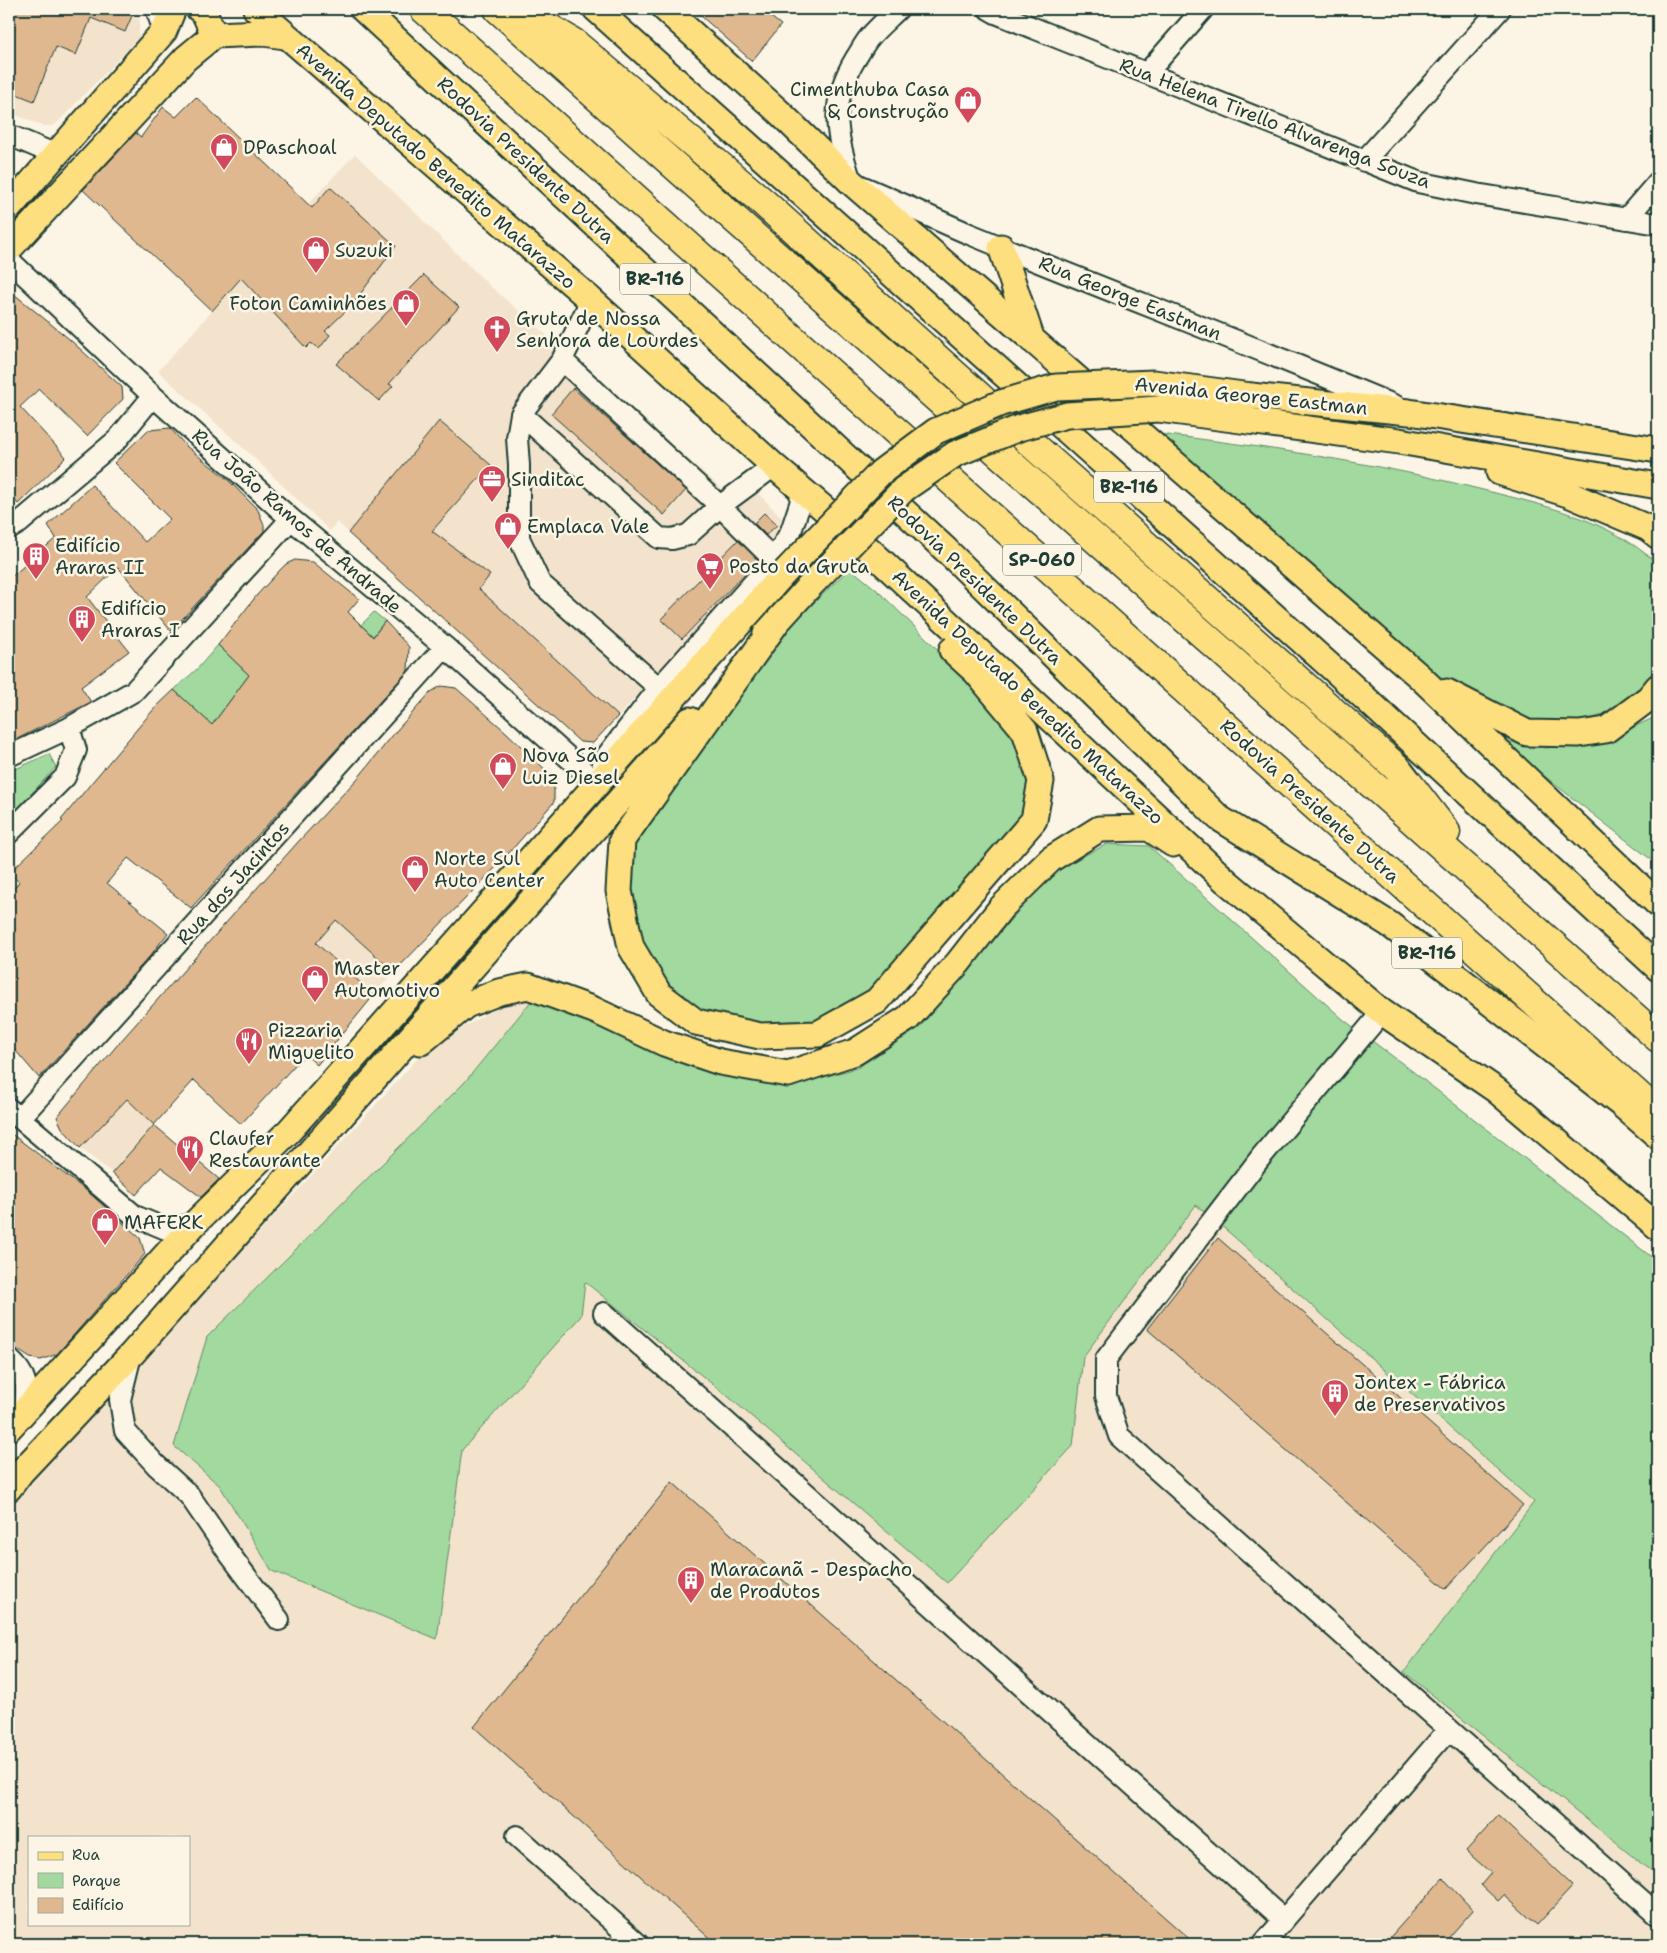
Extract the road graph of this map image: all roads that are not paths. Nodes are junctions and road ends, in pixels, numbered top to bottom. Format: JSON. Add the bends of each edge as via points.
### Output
{"nodes":[{"id":1,"x":199,"y":9,"type":"edge"},
{"id":2,"x":256,"y":9,"type":"edge"},
{"id":3,"x":364,"y":9,"type":"edge"},
{"id":4,"x":424,"y":9,"type":"edge"},
{"id":5,"x":498,"y":9,"type":"edge"},
{"id":6,"x":518,"y":9,"type":"edge"},
{"id":7,"x":596,"y":9,"type":"edge"},
{"id":8,"x":666,"y":9,"type":"edge"},
{"id":9,"x":898,"y":9,"type":"edge"},
{"id":10,"x":989,"y":9,"type":"edge"},
{"id":11,"x":1203,"y":9,"type":"edge"},
{"id":12,"x":1500,"y":9,"type":"edge"},
{"id":13,"x":164,"y":16,"type":"edge"},
{"id":14,"x":214,"y":35,"type":"junction"},
{"id":15,"x":286,"y":36,"type":"junction"},
{"id":16,"x":1147,"y":73,"type":"junction"},
{"id":17,"x":9,"y":135,"type":"edge"},
{"id":18,"x":54,"y":154,"type":"junction"},
{"id":19,"x":1364,"y":161,"type":"junction"},
{"id":20,"x":851,"y":182,"type":"junction"},
{"id":21,"x":1658,"y":182,"type":"edge"},
{"id":22,"x":9,"y":208,"type":"edge"},
{"id":23,"x":1626,"y":219,"type":"junction"},
{"id":24,"x":1658,"y":224,"type":"edge"},
{"id":25,"x":1001,"y":246,"type":"junction"},
{"id":26,"x":9,"y":248,"type":"edge"},
{"id":27,"x":9,"y":260,"type":"edge"},
{"id":28,"x":591,"y":300,"type":"junction"},
{"id":29,"x":1032,"y":340,"type":"junction"},
{"id":30,"x":562,"y":360,"type":"junction"},
{"id":31,"x":153,"y":396,"type":"junction"},
{"id":32,"x":1409,"y":412,"type":"junction"},
{"id":33,"x":521,"y":414,"type":"junction"},
{"id":34,"x":1399,"y":441,"type":"junction"},
{"id":35,"x":1658,"y":450,"type":"edge"},
{"id":36,"x":774,"y":466,"type":"junction"},
{"id":37,"x":1658,"y":486,"type":"edge"},
{"id":38,"x":802,"y":488,"type":"junction"},
{"id":39,"x":720,"y":506,"type":"junction"},
{"id":40,"x":291,"y":519,"type":"junction"},
{"id":41,"x":836,"y":519,"type":"junction"},
{"id":42,"x":9,"y":529,"type":"edge"},
{"id":43,"x":1658,"y":536,"type":"edge"},
{"id":44,"x":779,"y":566,"type":"junction"},
{"id":45,"x":777,"y":622,"type":"junction"},
{"id":46,"x":445,"y":647,"type":"junction"},
{"id":47,"x":1420,"y":677,"type":"junction"},
{"id":48,"x":1658,"y":687,"type":"edge"},
{"id":49,"x":659,"y":688,"type":"junction"},
{"id":50,"x":68,"y":728,"type":"junction"},
{"id":51,"x":9,"y":756,"type":"edge"},
{"id":52,"x":590,"y":777,"type":"junction"},
{"id":53,"x":9,"y":833,"type":"edge"},
{"id":54,"x":1226,"y":881,"type":"junction"},
{"id":55,"x":1483,"y":881,"type":"junction"},
{"id":56,"x":1658,"y":904,"type":"edge"},
{"id":57,"x":1658,"y":968,"type":"edge"},
{"id":58,"x":1382,"y":1012,"type":"junction"},
{"id":59,"x":1658,"y":1038,"type":"edge"},
{"id":60,"x":361,"y":1092,"type":"junction"},
{"id":61,"x":1658,"y":1113,"type":"edge"},
{"id":62,"x":14,"y":1114,"type":"edge"},
{"id":63,"x":289,"y":1131,"type":"junction"},
{"id":64,"x":1658,"y":1136,"type":"edge"},
{"id":65,"x":194,"y":1224,"type":"junction"},
{"id":66,"x":1658,"y":1228,"type":"edge"},
{"id":67,"x":604,"y":1314,"type":"dead end"},
{"id":68,"x":131,"y":1355,"type":"junction"},
{"id":69,"x":9,"y":1359,"type":"edge"},
{"id":70,"x":17,"y":1420,"type":"edge"},
{"id":71,"x":9,"y":1488,"type":"edge"},
{"id":72,"x":279,"y":1620,"type":"dead end"},
{"id":73,"x":1449,"y":1729,"type":"junction"},
{"id":74,"x":517,"y":1836,"type":"dead end"},
{"id":75,"x":1658,"y":1915,"type":"edge"},
{"id":76,"x":1284,"y":1920,"type":"junction"},
{"id":77,"x":638,"y":1944,"type":"edge"},
{"id":78,"x":1263,"y":1944,"type":"edge"}],
"edges":[{"from":1,"to":14,"type":"main road","via":[[204,12]]},
{"from":2,"to":15,"type":"main road","name":"Avenida Deputado Benedito Matarazzo"},
{"from":3,"to":64,"type":"main road","name":"Rodovia Presidente Dutra","number":"BR-116","via":[[946,550],[1220,818],[1389,924]]},
{"from":4,"to":61,"type":"highway","name":"Rodovia Presidente Dutra","number":"SP-060"},
{"from":5,"to":55,"type":"highway","number":"SP-060"},
{"from":6,"to":55,"type":"highway","via":[[574,43],[763,202],[1396,767]]},
{"from":7,"to":57,"type":"main road","number":"BR-116","via":[[1340,676]]},
{"from":8,"to":20,"type":"main road"},
{"from":9,"to":20,"type":"street","via":[[868,39],[846,75],[838,98],[841,149]]},
{"from":10,"to":16,"type":"street","name":"Rua Helena Tirello Alvarenga Souza"},
{"from":11,"to":16,"type":"street"},
{"from":12,"to":19,"type":"street"},
{"from":13,"to":18,"type":"main road"},
{"from":14,"to":15,"type":"main road","via":[[263,33]]},
{"from":14,"to":26,"type":"main road","via":[[186,58]]},
{"from":15,"to":28,"type":"main road","name":"Avenida Deputado Benedito Matarazzo"},
{"from":16,"to":19,"type":"street","name":"Rua Helena Tirello Alvarenga Souza"},
{"from":17,"to":18,"type":"street"},
{"from":18,"to":22,"type":"main road"},
{"from":19,"to":23,"type":"street","name":"Rua Helena Tirello Alvarenga Souza","via":[[1418,182]]},
{"from":20,"to":25,"type":"street","name":"Rua George Eastman"},
{"from":20,"to":29,"type":"main road"},
{"from":21,"to":23,"type":"street"},
{"from":23,"to":24,"type":"street","name":"Rua Helena Tirello Alvarenga Souza"},
{"from":25,"to":29,"type":"main road"},
{"from":25,"to":32,"type":"street","name":"Rua George Eastman"},
{"from":27,"to":31,"type":"street","name":"Rua João Ramos de Andrade"},
{"from":28,"to":30,"type":"street"},
{"from":28,"to":36,"type":"main road","name":"Avenida Deputado Benedito Matarazzo"},
{"from":29,"to":47,"type":"main road"},
{"from":30,"to":33,"type":"street"},
{"from":30,"to":39,"type":"street"},
{"from":31,"to":40,"type":"street","name":"Rua João Ramos de Andrade"},
{"from":31,"to":42,"type":"street","via":[[117,440]]},
{"from":32,"to":35,"type":"main road","name":"Avenida George Eastman"},
{"from":32,"to":44,"type":"main road","name":"Avenida George Eastman","bridge":true,"via":[[1154,383],[1056,387],[1001,403],[936,431],[881,472]]},
{"from":33,"to":39,"type":"street","via":[[659,538],[688,535]]},
{"from":33,"to":49,"type":"street","via":[[517,438],[519,538],[540,583]]},
{"from":34,"to":37,"type":"main road","name":"Avenida George Eastman"},
{"from":34,"to":43,"type":"main road","via":[[1568,494]]},
{"from":34,"to":45,"type":"main road","name":"Avenida George Eastman","bridge":true,"via":[[1158,409],[1068,415],[1019,428],[955,454],[904,490]]},
{"from":36,"to":38,"type":"main road","name":"Avenida Deputado Benedito Matarazzo"},
{"from":36,"to":39,"type":"street"},
{"from":38,"to":41,"type":"main road","name":"Avenida Deputado Benedito Matarazzo"},
{"from":38,"to":44,"type":"street","via":[[800,504]]},
{"from":39,"to":44,"type":"street"},
{"from":40,"to":46,"type":"street","name":"Rua João Ramos de Andrade"},
{"from":40,"to":50,"type":"street","via":[[134,691]]},
{"from":41,"to":45,"type":"main road","via":[[885,584],[976,672],[1025,731],[1041,781],[1034,820],[877,1001],[818,1034],[760,1036],[696,1022],[660,994],[631,947],[619,891],[622,840]]},
{"from":41,"to":54,"type":"main road","name":"Avenida Deputado Benedito Matarazzo"},
{"from":44,"to":49,"type":"street"},
{"from":44,"to":63,"type":"main road","name":"Avenida George Eastman"},
{"from":45,"to":60,"type":"main road"},
{"from":46,"to":52,"type":"street","name":"Rua João Ramos de Andrade"},
{"from":46,"to":62,"type":"street","name":"Rua dos Jacintos"},
{"from":47,"to":48,"type":"main road","via":[[1527,733],[1579,734],[1606,730],[1650,698]]},
{"from":47,"to":56,"type":"main road"},
{"from":49,"to":52,"type":"street"},
{"from":50,"to":51,"type":"street"},
{"from":50,"to":53,"type":"street","via":[[76,750],[65,777]]},
{"from":52,"to":63,"type":"street","via":[[412,980]]},
{"from":54,"to":58,"type":"main road","name":"Avenida Deputado Benedito Matarazzo"},
{"from":54,"to":60,"type":"main road","via":[[1149,828],[1099,829],[1051,859],[1001,908],[958,963],[908,1018],[855,1052],[788,1074],[720,1062],[664,1043],[594,1010],[528,986],[499,992],[466,1005]]},
{"from":55,"to":59,"type":"highway","number":"SP-060"},
{"from":58,"to":66,"type":"main road","name":"Avenida Deputado Benedito Matarazzo","via":[[1496,1090]]},
{"from":58,"to":73,"type":"street","via":[[1261,1156],[1106,1360],[1106,1396],[1119,1436]]},
{"from":60,"to":68,"type":"main road"},
{"from":62,"to":65,"type":"street","via":[[135,1216],[166,1229]]},
{"from":63,"to":65,"type":"main road","name":"Avenida George Eastman"},
{"from":65,"to":70,"type":"main road","name":"Avenida George Eastman"},
{"from":67,"to":76,"type":"street"},
{"from":68,"to":71,"type":"main road"},
{"from":68,"to":72,"type":"street","via":[[120,1400],[125,1431],[189,1495]]},
{"from":69,"to":70,"type":"street","via":[[21,1370],[26,1388]]},
{"from":73,"to":75,"type":"street"},
{"from":73,"to":76,"type":"street"},
{"from":74,"to":77,"type":"street"},
{"from":76,"to":78,"type":"street"}]}
